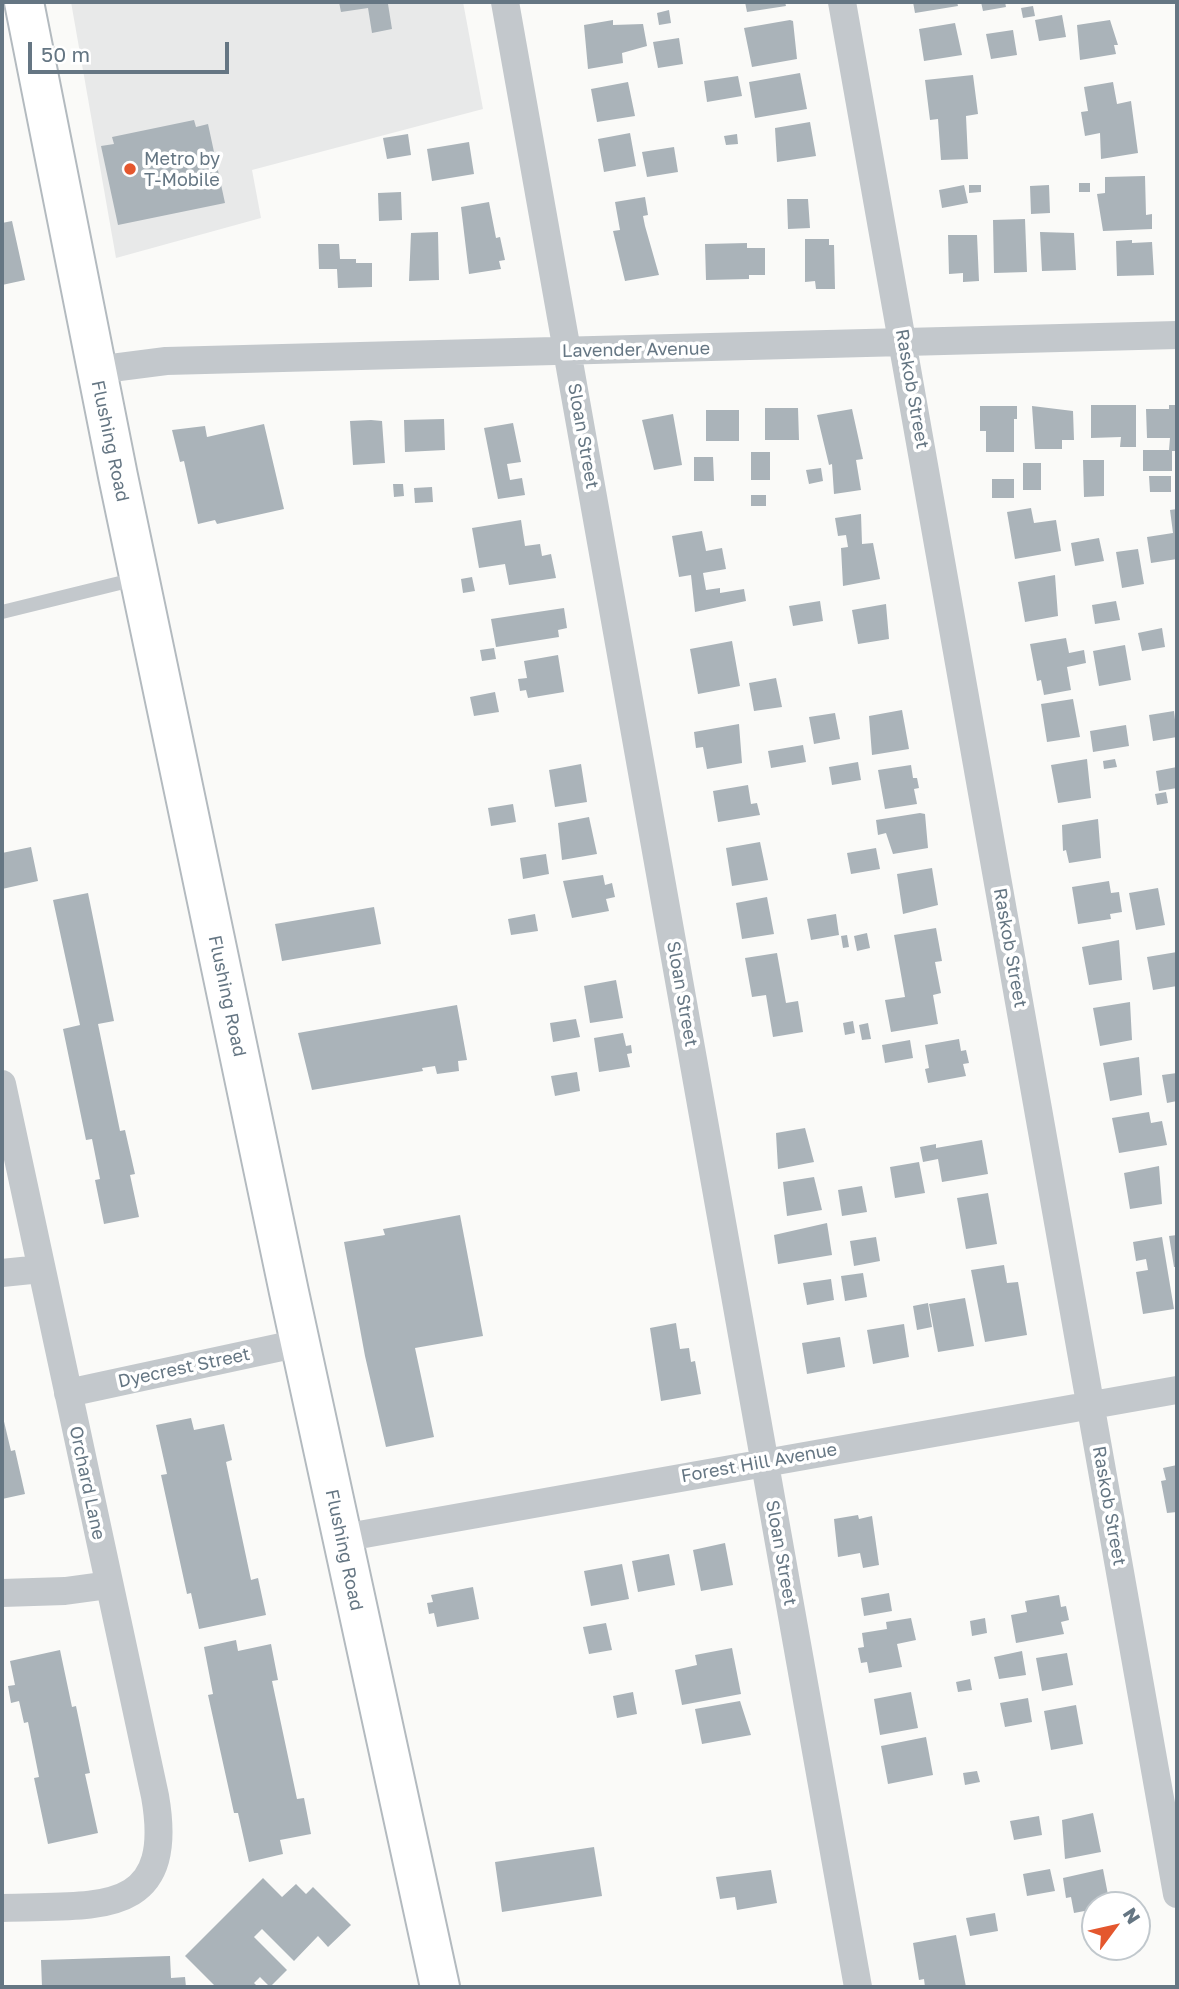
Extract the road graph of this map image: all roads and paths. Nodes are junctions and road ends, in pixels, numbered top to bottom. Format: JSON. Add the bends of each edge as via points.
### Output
{"nodes":[{"id":1,"x":24,"y":2,"type":"edge"},
{"id":2,"x":505,"y":2,"type":"edge"},
{"id":3,"x":842,"y":2,"type":"edge"},
{"id":4,"x":1177,"y":335,"type":"edge"},
{"id":5,"x":904,"y":344,"type":"junction"},
{"id":6,"x":568,"y":351,"type":"junction"},
{"id":7,"x":96,"y":370,"type":"junction"},
{"id":8,"x":139,"y":578,"type":"junction"},
{"id":9,"x":2,"y":612,"type":"edge"},
{"id":10,"x":2,"y":1084,"type":"edge"},
{"id":11,"x":41,"y":1269,"type":"junction"},
{"id":12,"x":2,"y":1273,"type":"edge"},
{"id":13,"x":300,"y":1343,"type":"junction"},
{"id":14,"x":1177,"y":1390,"type":"edge"},
{"id":15,"x":68,"y":1393,"type":"junction"},
{"id":16,"x":1091,"y":1406,"type":"junction"},
{"id":17,"x":765,"y":1462,"type":"junction"},
{"id":18,"x":342,"y":1538,"type":"junction"},
{"id":19,"x":109,"y":1585,"type":"junction"},
{"id":20,"x":2,"y":1593,"type":"edge"},
{"id":21,"x":1177,"y":1894,"type":"edge"},
{"id":22,"x":2,"y":1908,"type":"edge"},
{"id":23,"x":440,"y":1987,"type":"edge"},
{"id":24,"x":858,"y":1987,"type":"edge"}],
"edges":[{"from":1,"to":7,"type":"main road","name":"Flushing Road"},
{"from":2,"to":6,"type":"street","name":"Sloan Street"},
{"from":3,"to":5,"type":"street","name":"Raskob Street"},
{"from":4,"to":5,"type":"street","name":"Lavender Avenue"},
{"from":5,"to":6,"type":"street","name":"Lavender Avenue"},
{"from":5,"to":16,"type":"street","name":"Raskob Street"},
{"from":6,"to":7,"type":"street","name":"Lavender Avenue","via":[[166,361]]},
{"from":6,"to":17,"type":"street","name":"Sloan Street"},
{"from":7,"to":8,"type":"main road","name":"Flushing Road"},
{"from":8,"to":9,"type":"lane"},
{"from":8,"to":13,"type":"main road","name":"Flushing Road"},
{"from":10,"to":11,"type":"street","name":"Orchard Lane"},
{"from":11,"to":12,"type":"street"},
{"from":11,"to":15,"type":"street","name":"Orchard Lane"},
{"from":13,"to":15,"type":"street","name":"Dyecrest Street"},
{"from":13,"to":18,"type":"main road","name":"Flushing Road"},
{"from":14,"to":16,"type":"street","name":"Forest Hill Avenue"},
{"from":15,"to":19,"type":"street","name":"Orchard Lane"},
{"from":16,"to":17,"type":"street","name":"Forest Hill Avenue"},
{"from":16,"to":21,"type":"street","name":"Raskob Street"},
{"from":17,"to":18,"type":"street","name":"Forest Hill Avenue"},
{"from":17,"to":24,"type":"street","name":"Sloan Street"},
{"from":18,"to":23,"type":"main road","name":"Flushing Road"},
{"from":19,"to":20,"type":"street"},
{"from":19,"to":22,"type":"street","name":"Orchard Lane","via":[[160,1825],[158,1857],[146,1880],[109,1903]]}]}
